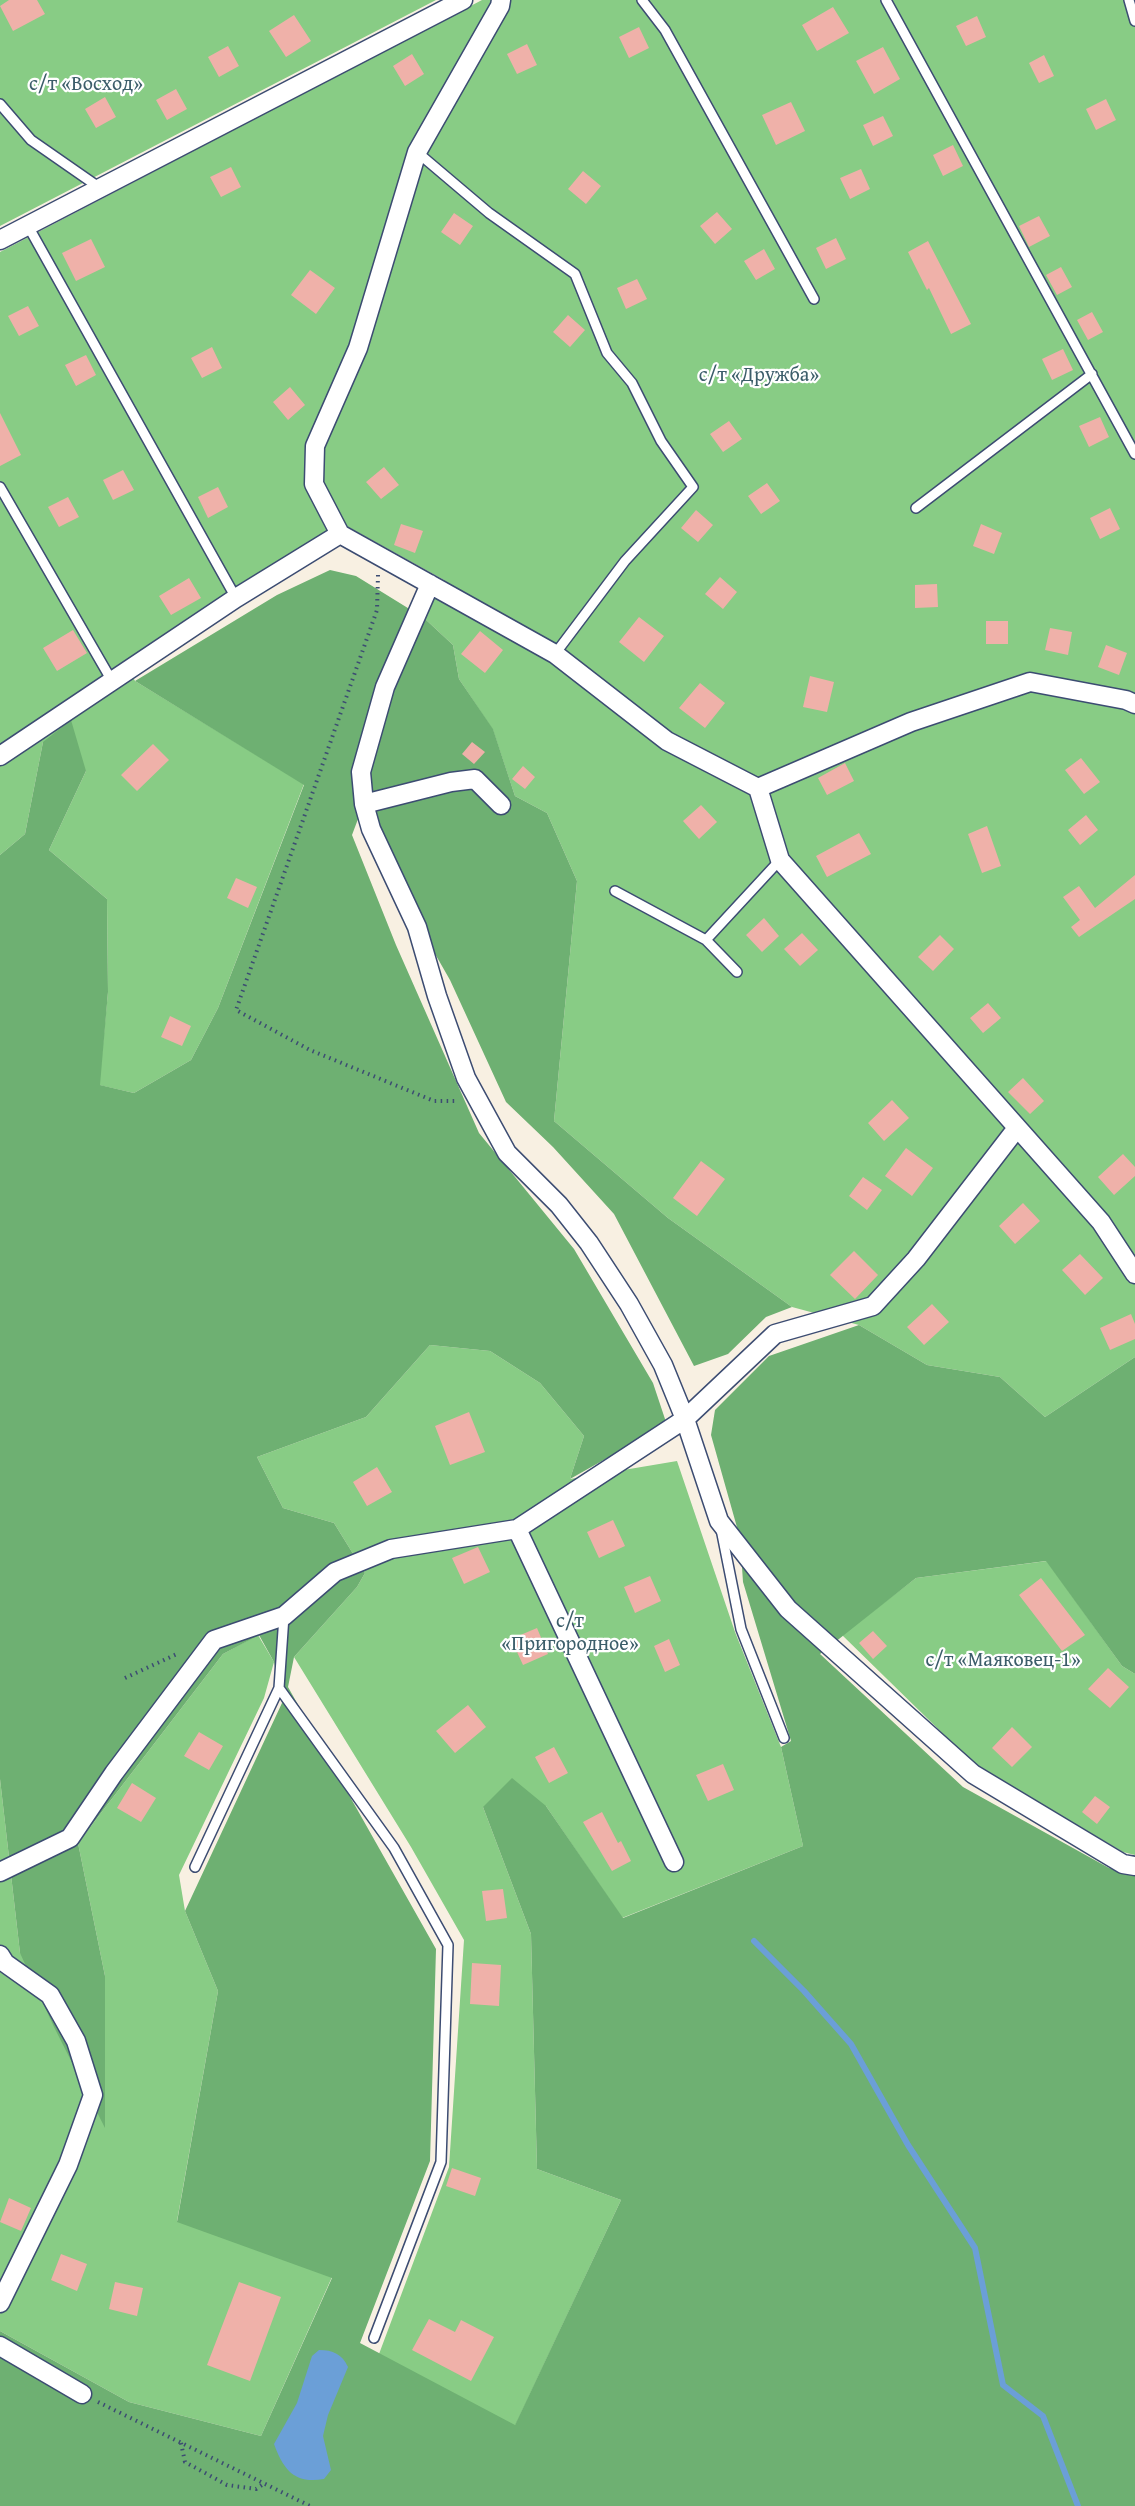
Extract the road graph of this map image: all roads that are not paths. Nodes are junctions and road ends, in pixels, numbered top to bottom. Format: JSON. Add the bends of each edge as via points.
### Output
{"nodes":[{"id":1,"x":463,"y":0,"type":"edge"},
{"id":2,"x":501,"y":0,"type":"edge"},
{"id":3,"x":642,"y":0,"type":"edge"},
{"id":4,"x":886,"y":0,"type":"edge"},
{"id":5,"x":1129,"y":0,"type":"edge"},
{"id":6,"x":1135,"y":21,"type":"edge"},
{"id":7,"x":0,"y":104,"type":"edge"},
{"id":8,"x":417,"y":152,"type":"junction"},
{"id":9,"x":100,"y":188,"type":"junction"},
{"id":10,"x":28,"y":226,"type":"junction"},
{"id":11,"x":0,"y":240,"type":"edge"},
{"id":12,"x":814,"y":299,"type":"dead end"},
{"id":13,"x":1092,"y":374,"type":"junction"},
{"id":14,"x":1135,"y":454,"type":"edge"},
{"id":15,"x":0,"y":487,"type":"edge"},
{"id":16,"x":916,"y":508,"type":"dead end"},
{"id":17,"x":340,"y":534,"type":"junction"},
{"id":18,"x":429,"y":584,"type":"junction"},
{"id":19,"x":236,"y":598,"type":"junction"},
{"id":20,"x":555,"y":654,"type":"junction"},
{"id":21,"x":112,"y":681,"type":"junction"},
{"id":22,"x":1132,"y":698,"type":"edge"},
{"id":23,"x":0,"y":756,"type":"edge"},
{"id":24,"x":758,"y":788,"type":"junction"},
{"id":25,"x":364,"y":804,"type":"junction"},
{"id":26,"x":501,"y":805,"type":"dead end"},
{"id":27,"x":780,"y":860,"type":"junction"},
{"id":28,"x":615,"y":891,"type":"dead end"},
{"id":29,"x":706,"y":940,"type":"junction"},
{"id":30,"x":737,"y":972,"type":"dead end"},
{"id":31,"x":1017,"y":1128,"type":"junction"},
{"id":32,"x":1135,"y":1274,"type":"edge"},
{"id":33,"x":686,"y":1419,"type":"junction"},
{"id":34,"x":719,"y":1521,"type":"junction"},
{"id":35,"x":517,"y":1529,"type":"junction"},
{"id":36,"x":284,"y":1616,"type":"junction"},
{"id":37,"x":279,"y":1688,"type":"junction"},
{"id":38,"x":784,"y":1738,"type":"dead end"},
{"id":39,"x":674,"y":1862,"type":"dead end"},
{"id":40,"x":1135,"y":1866,"type":"edge"},
{"id":41,"x":195,"y":1867,"type":"dead end"},
{"id":42,"x":0,"y":1872,"type":"edge"},
{"id":43,"x":2,"y":1960,"type":"edge"},
{"id":44,"x":0,"y":2303,"type":"edge"},
{"id":45,"x":374,"y":2337,"type":"dead end"},
{"id":46,"x":0,"y":2346,"type":"edge"},
{"id":47,"x":82,"y":2394,"type":"road end"}],
"edges":[{"from":1,"to":9,"type":"street"},
{"from":2,"to":8,"type":"street"},
{"from":3,"to":12,"type":"lane","via":[[665,30]]},
{"from":4,"to":13,"type":"lane"},
{"from":5,"to":6,"type":"lane"},
{"from":7,"to":9,"type":"lane","via":[[31,140]]},
{"from":8,"to":17,"type":"street","via":[[358,348],[315,446],[314,484]]},
{"from":8,"to":20,"type":"lane","via":[[489,213],[575,274],[607,353],[632,383],[661,441],[693,487],[626,561]]},
{"from":9,"to":10,"type":"street"},
{"from":10,"to":11,"type":"street"},
{"from":10,"to":19,"type":"lane"},
{"from":13,"to":14,"type":"lane"},
{"from":13,"to":16,"type":"lane"},
{"from":15,"to":21,"type":"lane"},
{"from":17,"to":18,"type":"street"},
{"from":17,"to":19,"type":"street"},
{"from":18,"to":20,"type":"street"},
{"from":18,"to":25,"type":"street","via":[[385,687],[361,772]]},
{"from":19,"to":21,"type":"street"},
{"from":20,"to":24,"type":"street","via":[[668,741]]},
{"from":21,"to":23,"type":"street"},
{"from":22,"to":24,"type":"street","via":[[1030,682],[911,722]]},
{"from":24,"to":27,"type":"street"},
{"from":25,"to":26,"type":"street","via":[[475,779]]},
{"from":25,"to":33,"type":"street","via":[[371,829],[417,927],[466,1078],[507,1153],[559,1205],[629,1304],[663,1365]]},
{"from":27,"to":29,"type":"lane"},
{"from":27,"to":31,"type":"street"},
{"from":28,"to":29,"type":"lane"},
{"from":29,"to":30,"type":"lane"},
{"from":31,"to":32,"type":"street","via":[[1101,1222]]},
{"from":31,"to":33,"type":"street","via":[[916,1258],[873,1306],[775,1334]]},
{"from":33,"to":34,"type":"street"},
{"from":33,"to":35,"type":"street"},
{"from":34,"to":38,"type":"lane","via":[[741,1629]]},
{"from":34,"to":40,"type":"street","via":[[788,1609],[973,1774],[1123,1864]]},
{"from":35,"to":36,"type":"street","via":[[392,1549],[335,1572]]},
{"from":35,"to":39,"type":"street"},
{"from":36,"to":37,"type":"lane"},
{"from":36,"to":42,"type":"street","via":[[214,1640],[70,1838]]},
{"from":37,"to":41,"type":"lane"},
{"from":37,"to":45,"type":"lane","via":[[394,1848],[448,1945],[441,2162]]},
{"from":43,"to":44,"type":"street","via":[[50,1995],[76,2041],[93,2095],[68,2165]]},
{"from":46,"to":47,"type":"street"}]}
